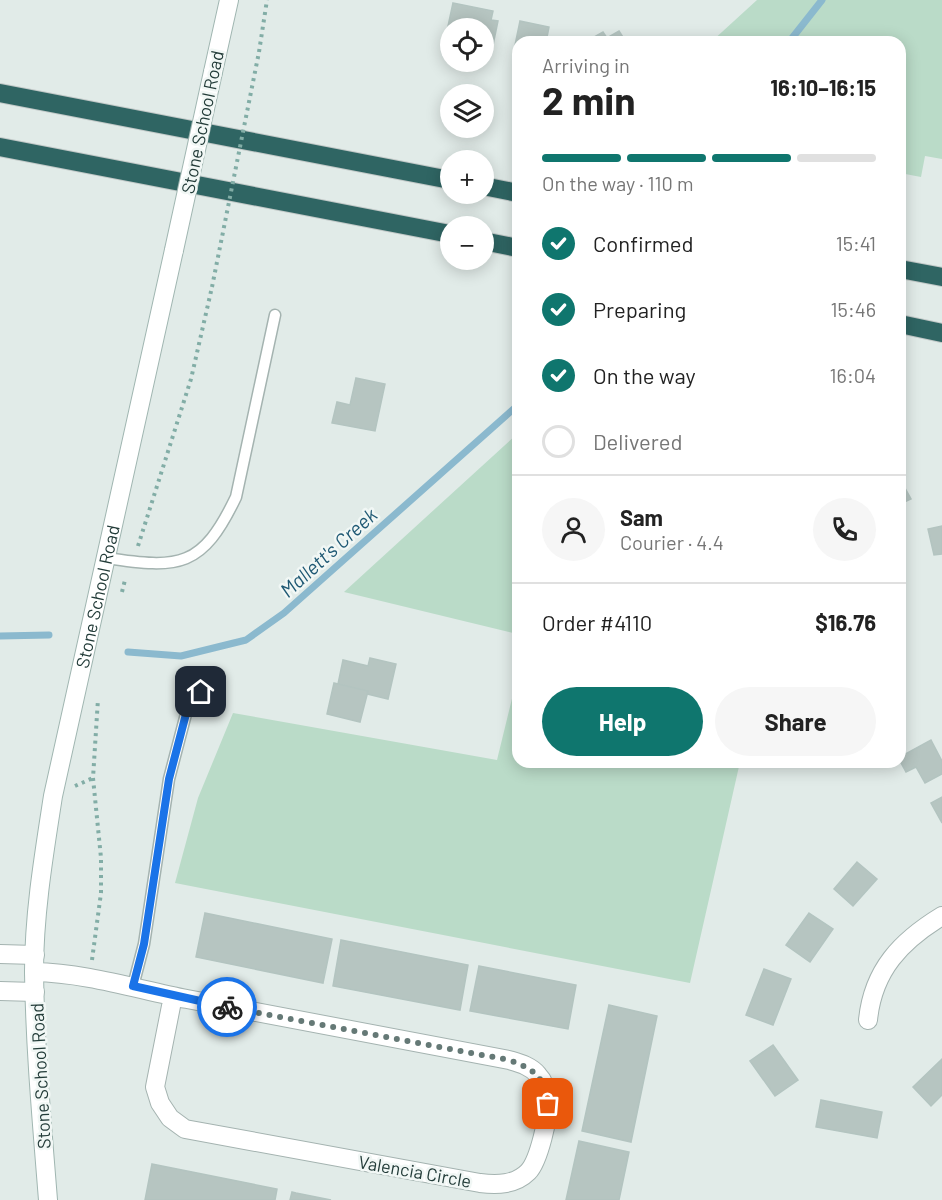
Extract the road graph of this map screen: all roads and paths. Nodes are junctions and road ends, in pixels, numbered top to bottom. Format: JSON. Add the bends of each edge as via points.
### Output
{"nodes":[{"id":1,"x":230,"y":0,"type":"edge"},
{"id":2,"x":267,"y":0,"type":"edge"},
{"id":3,"x":0,"y":93,"type":"edge"},
{"id":4,"x":0,"y":147,"type":"edge"},
{"id":5,"x":440,"y":178,"type":"edge"},
{"id":6,"x":494,"y":188,"type":"edge"},
{"id":7,"x":512,"y":192,"type":"edge"},
{"id":8,"x":440,"y":232,"type":"edge"},
{"id":9,"x":494,"y":243,"type":"edge"},
{"id":10,"x":512,"y":247,"type":"edge"},
{"id":11,"x":906,"y":270,"type":"edge"},
{"id":12,"x":942,"y":277,"type":"edge"},
{"id":13,"x":275,"y":315,"type":"dead end"},
{"id":14,"x":906,"y":325,"type":"edge"},
{"id":15,"x":942,"y":333,"type":"edge"},
{"id":16,"x":138,"y":548,"type":"dead end"},
{"id":17,"x":106,"y":558,"type":"junction"},
{"id":18,"x":201,"y":692,"type":"dead end"},
{"id":19,"x":98,"y":693,"type":"dead end"},
{"id":20,"x":942,"y":916,"type":"edge"},
{"id":21,"x":0,"y":954,"type":"edge"},
{"id":22,"x":91,"y":963,"type":"dead end"},
{"id":23,"x":35,"y":964,"type":"junction"},
{"id":24,"x":133,"y":986,"type":"junction"},
{"id":25,"x":0,"y":991,"type":"edge"},
{"id":26,"x":35,"y":992,"type":"junction"},
{"id":27,"x":173,"y":996,"type":"junction"},
{"id":28,"x":868,"y":1020,"type":"dead end"},
{"id":29,"x":48,"y":1200,"type":"edge"}],
"edges":[{"from":1,"to":17,"type":"street","name":"Stone School Road","bridge":true},
{"from":2,"to":16,"type":"path","bridge":true,"via":[[191,380]]},
{"from":3,"to":5,"type":"highway"},
{"from":4,"to":8,"type":"highway"},
{"from":6,"to":7,"type":"highway"},
{"from":9,"to":10,"type":"highway"},
{"from":11,"to":12,"type":"highway"},
{"from":13,"to":17,"type":"lane","via":[[236,496],[223,524],[201,550],[179,562],[156,565]]},
{"from":14,"to":15,"type":"highway"},
{"from":17,"to":23,"type":"street","name":"Stone School Road","via":[[53,796],[42,867]]},
{"from":18,"to":24,"type":"lane","via":[[186,714],[169,779],[144,944]]},
{"from":19,"to":22,"type":"path","via":[[93,778],[101,893]]},
{"from":20,"to":28,"type":"street","via":[[897,952],[878,979],[870,998]]},
{"from":21,"to":23,"type":"street","name":"Valencia Circle"},
{"from":23,"to":24,"type":"street","name":"Valencia Circle","via":[[56,972]]},
{"from":23,"to":26,"type":"street","name":"Stone School Road"},
{"from":24,"to":27,"type":"street","name":"Valencia Circle"},
{"from":25,"to":26,"type":"street"},
{"from":26,"to":29,"type":"street","name":"Stone School Road"},
{"from":27,"to":27,"type":"street","name":"Valencia Circle","via":[[155,1087],[170,1118],[185,1129],[499,1185],[518,1180],[538,1157],[548,1104],[538,1074],[527,1066]]}]}
